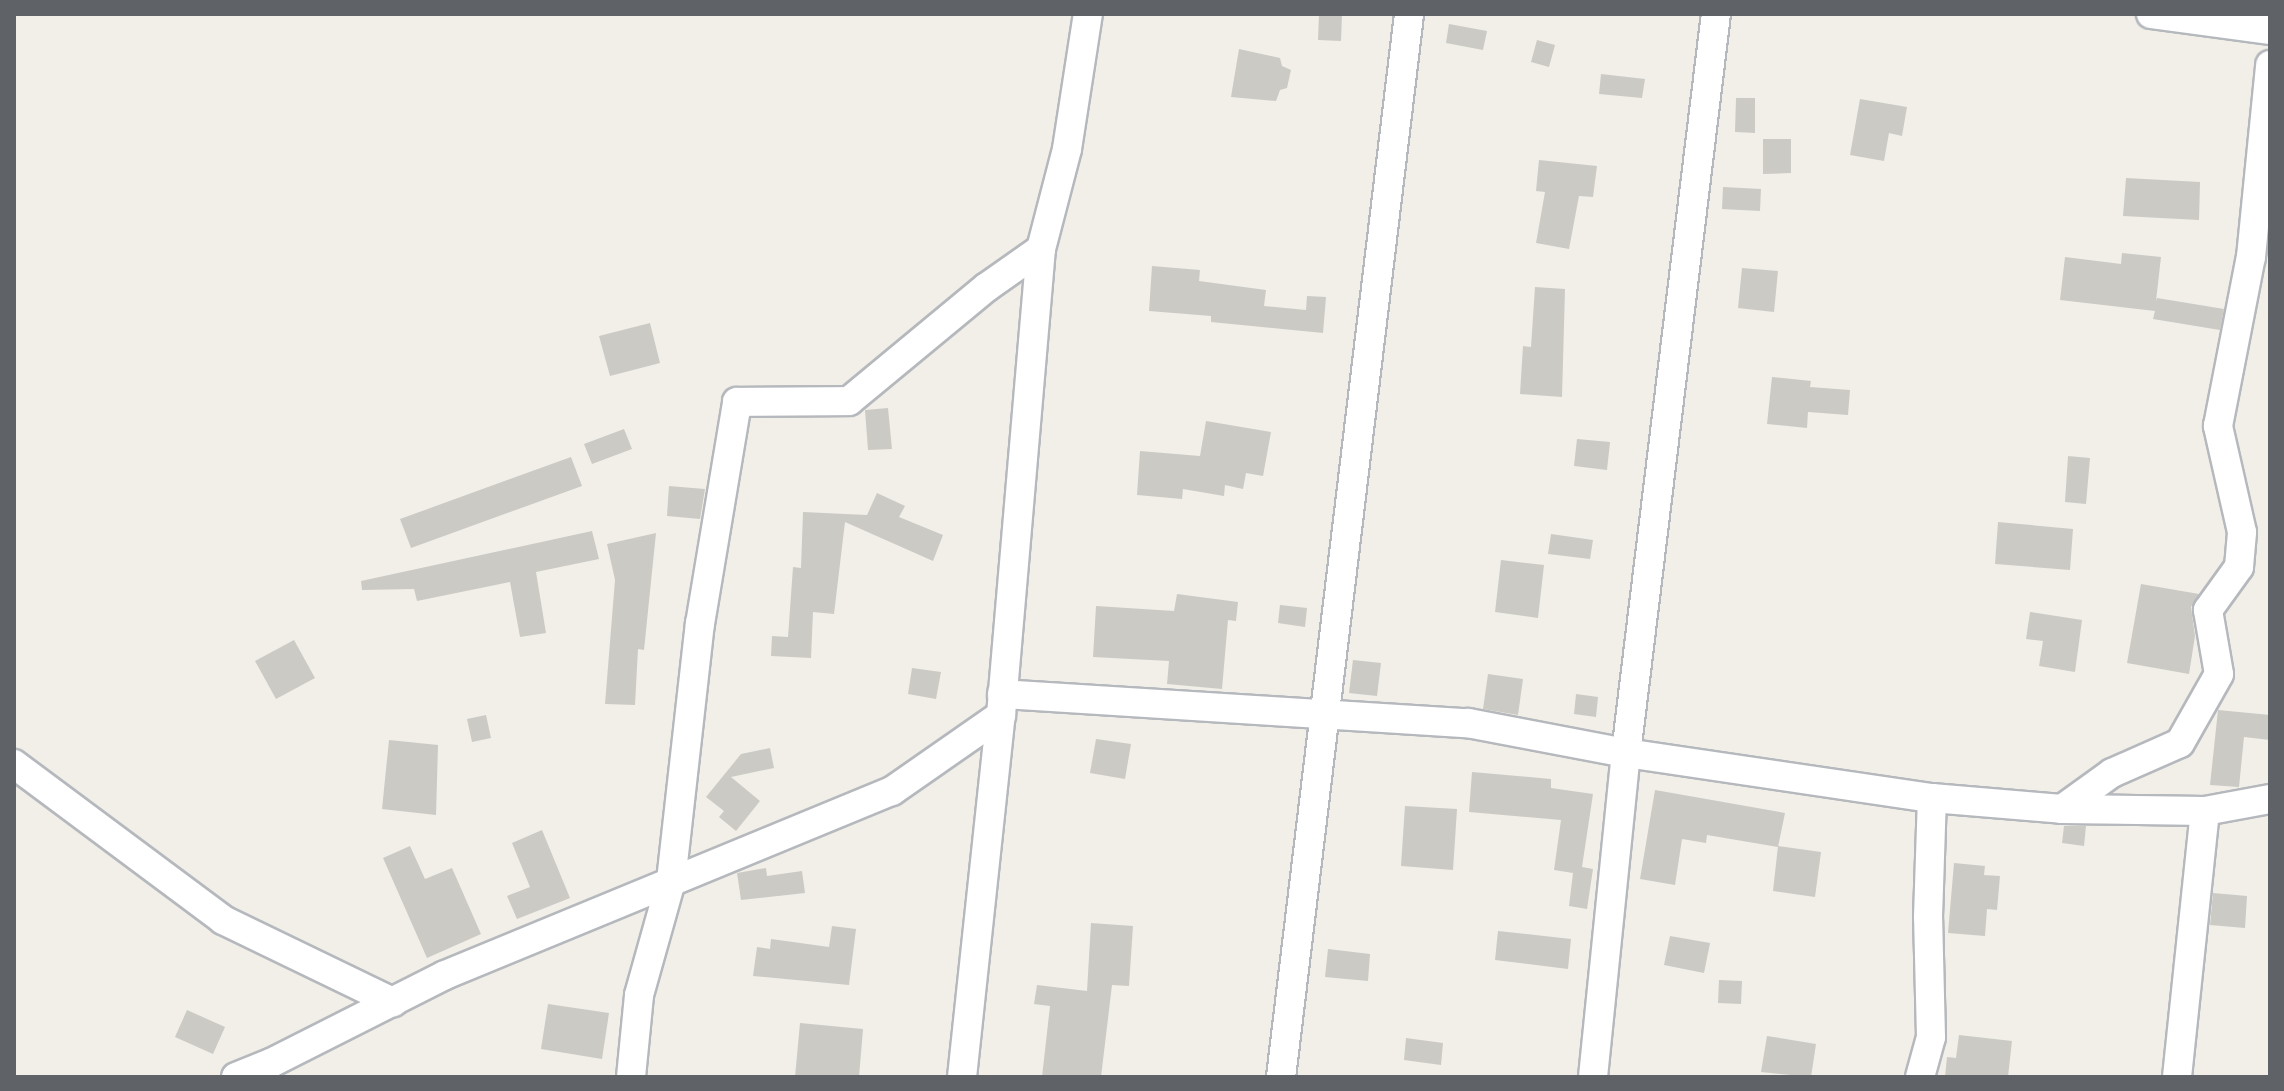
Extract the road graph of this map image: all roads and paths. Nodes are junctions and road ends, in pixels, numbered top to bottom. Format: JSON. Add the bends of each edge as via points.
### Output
{"nodes":[{"id":1,"x":1088,"y":14,"type":"edge"},
{"id":2,"x":1409,"y":14,"type":"edge"},
{"id":3,"x":1716,"y":14,"type":"edge"},
{"id":4,"x":2151,"y":14,"type":"edge"},
{"id":5,"x":2260,"y":29,"type":"edge"},
{"id":6,"x":2270,"y":64,"type":"edge"},
{"id":7,"x":1041,"y":249,"type":"junction"},
{"id":8,"x":1002,"y":704,"type":"junction"},
{"id":9,"x":1323,"y":714,"type":"junction"},
{"id":10,"x":1626,"y":753,"type":"junction"},
{"id":11,"x":14,"y":764,"type":"edge"},
{"id":12,"x":1932,"y":798,"type":"junction"},
{"id":13,"x":2270,"y":799,"type":"edge"},
{"id":14,"x":2062,"y":809,"type":"junction"},
{"id":15,"x":2205,"y":811,"type":"junction"},
{"id":16,"x":671,"y":881,"type":"junction"},
{"id":17,"x":393,"y":1002,"type":"junction"},
{"id":18,"x":236,"y":1077,"type":"edge"},
{"id":19,"x":631,"y":1077,"type":"edge"},
{"id":20,"x":962,"y":1077,"type":"edge"},
{"id":21,"x":1281,"y":1077,"type":"edge"},
{"id":22,"x":1593,"y":1077,"type":"edge"},
{"id":23,"x":1920,"y":1077,"type":"edge"},
{"id":24,"x":2177,"y":1077,"type":"edge"}],
"edges":[{"from":1,"to":7,"type":"street","via":[[1067,149]]},
{"from":2,"to":9,"type":"street"},
{"from":3,"to":10,"type":"street"},
{"from":4,"to":5,"type":"street"},
{"from":5,"to":6,"type":"street"},
{"from":6,"to":14,"type":"street","via":[[2251,257],[2218,426],[2242,532],[2239,567],[2208,610],[2219,674],[2180,743],[2112,773]]},
{"from":7,"to":8,"type":"street"},
{"from":7,"to":16,"type":"street","via":[[849,401],[737,402],[700,624]]},
{"from":8,"to":9,"type":"street"},
{"from":8,"to":16,"type":"street","via":[[892,791]]},
{"from":8,"to":20,"type":"street"},
{"from":9,"to":10,"type":"street","via":[[1468,723]]},
{"from":9,"to":21,"type":"street"},
{"from":10,"to":12,"type":"street"},
{"from":10,"to":22,"type":"street"},
{"from":11,"to":17,"type":"street","via":[[223,920]]},
{"from":12,"to":14,"type":"street"},
{"from":12,"to":23,"type":"street","via":[[1931,1037]]},
{"from":13,"to":15,"type":"street"},
{"from":14,"to":15,"type":"street"},
{"from":15,"to":24,"type":"street"},
{"from":16,"to":17,"type":"street","via":[[445,975]]},
{"from":16,"to":19,"type":"street","via":[[639,995]]},
{"from":17,"to":18,"type":"street"}]}
